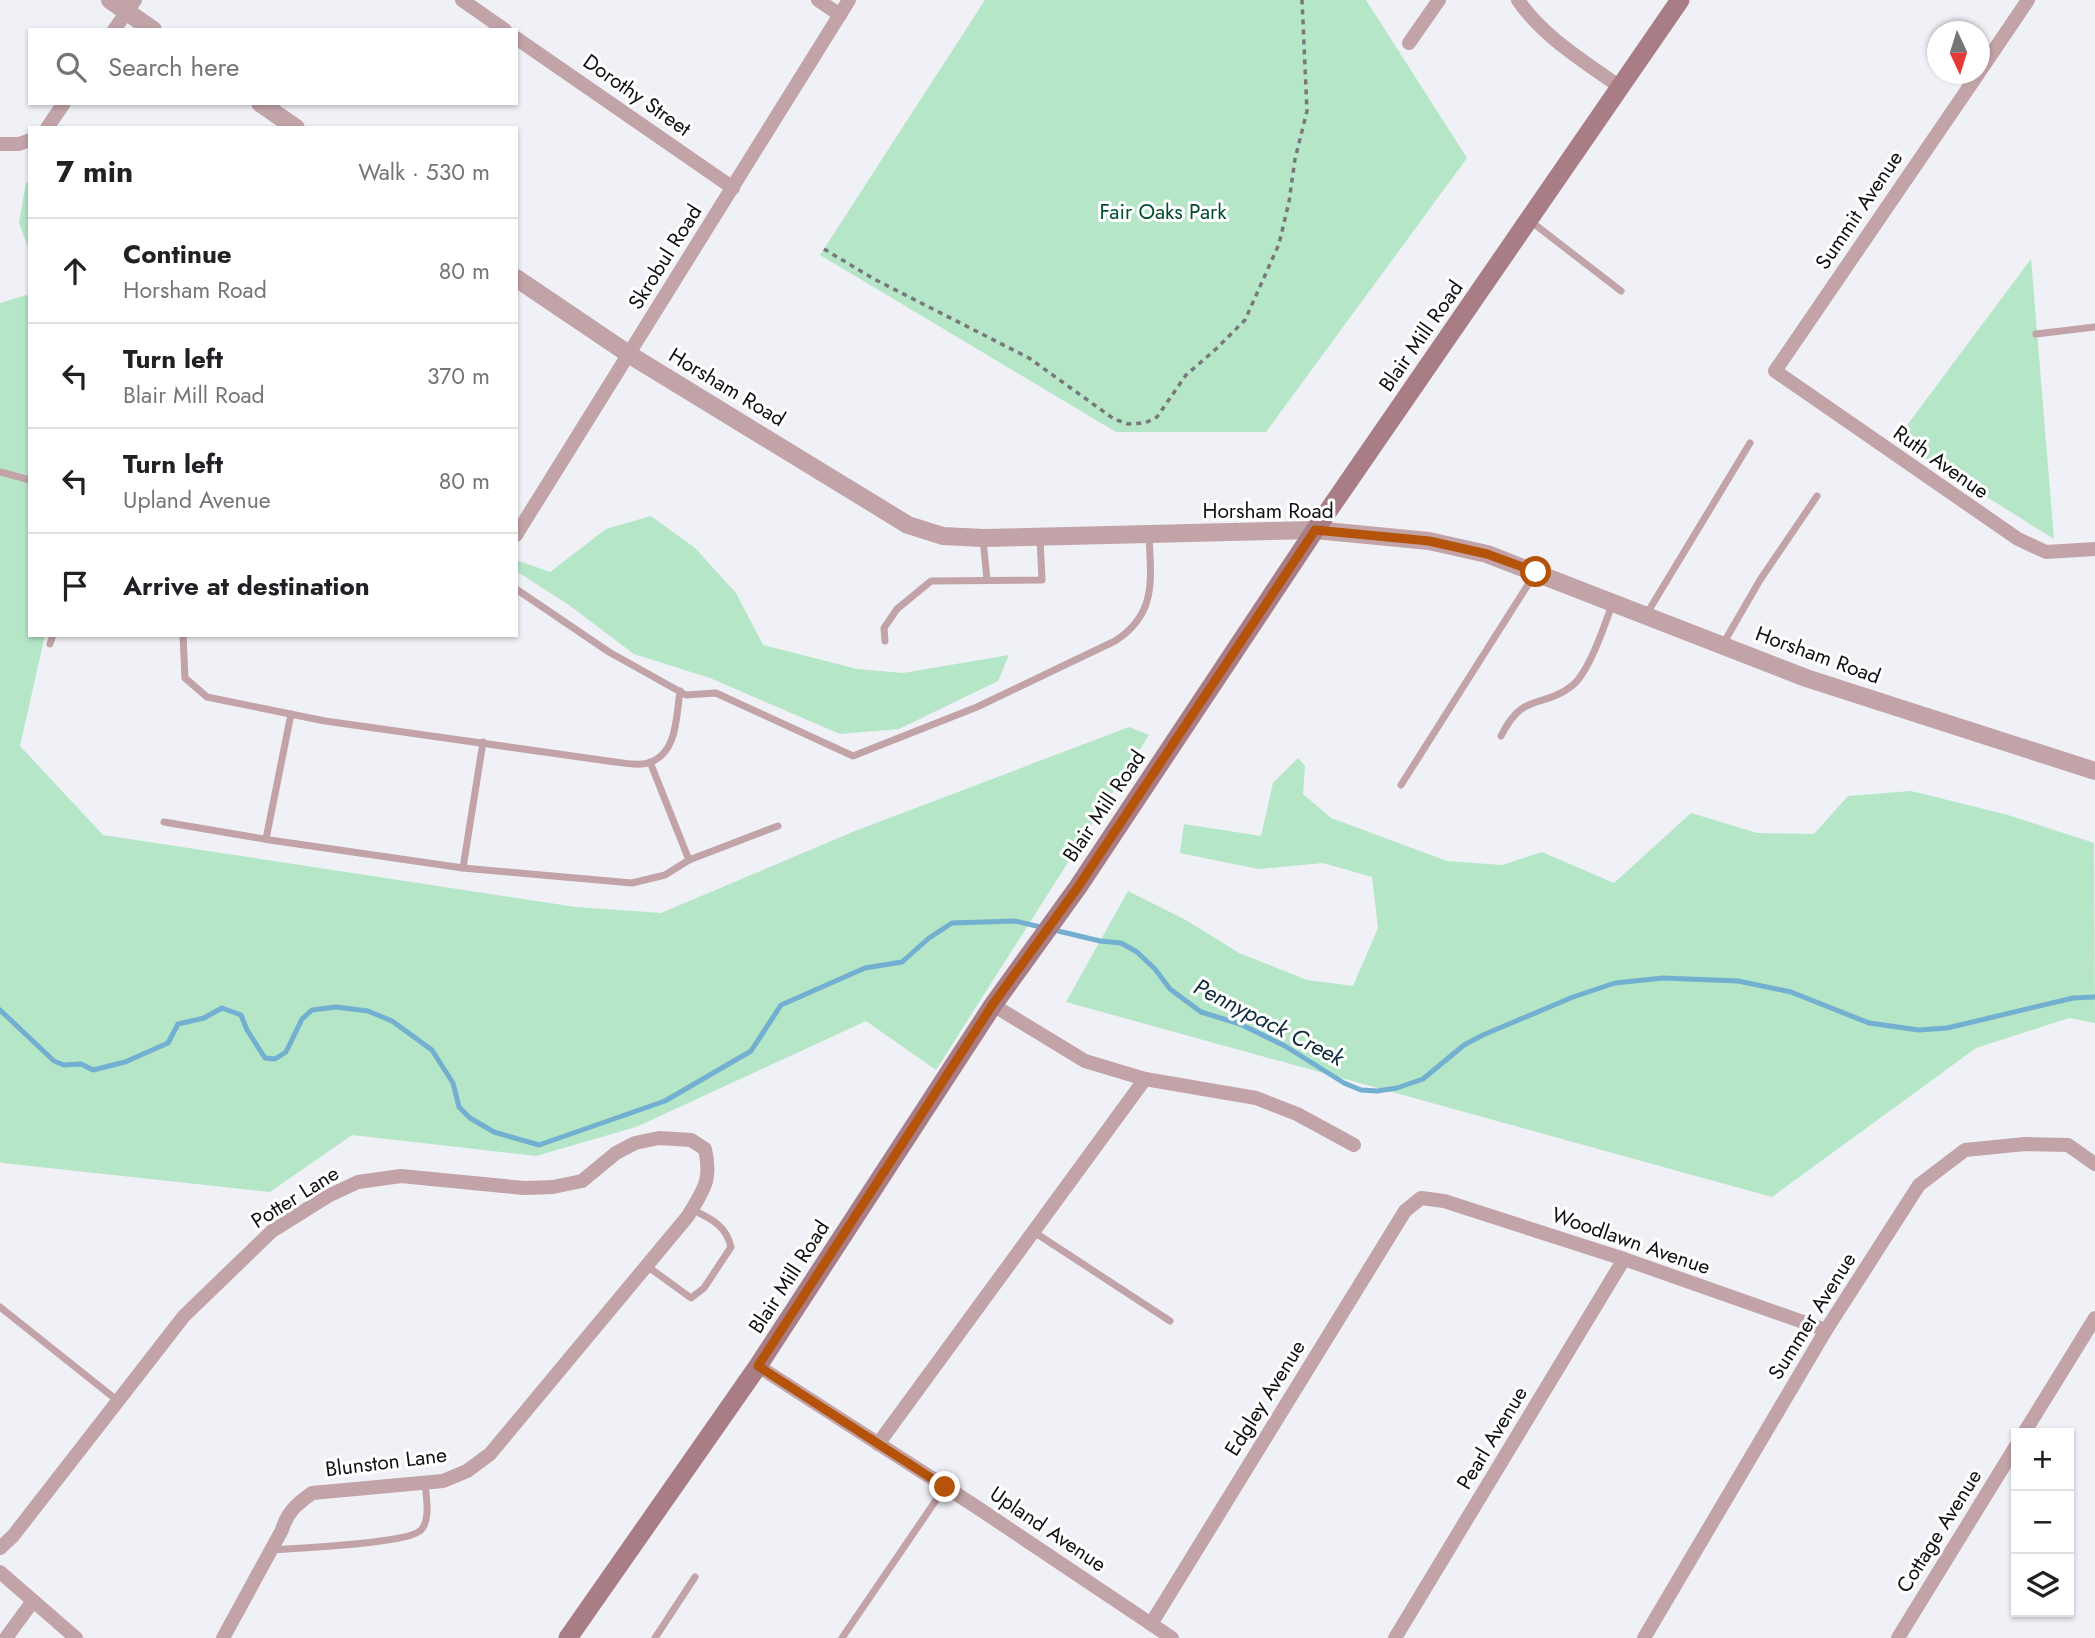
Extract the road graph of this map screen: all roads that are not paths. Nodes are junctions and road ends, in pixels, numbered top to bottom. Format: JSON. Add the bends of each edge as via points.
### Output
{"nodes":[{"id":1,"x":110,"y":0,"type":"edge"},
{"id":2,"x":461,"y":0,"type":"edge"},
{"id":3,"x":818,"y":0,"type":"edge"},
{"id":4,"x":849,"y":0,"type":"edge"},
{"id":5,"x":1439,"y":0,"type":"edge"},
{"id":6,"x":1518,"y":0,"type":"edge"},
{"id":7,"x":1680,"y":0,"type":"edge"},
{"id":8,"x":2028,"y":0,"type":"edge"},
{"id":9,"x":131,"y":6,"type":"edge"},
{"id":10,"x":840,"y":15,"type":"junction"},
{"id":11,"x":115,"y":28,"type":"edge"},
{"id":12,"x":151,"y":28,"type":"edge"},
{"id":13,"x":502,"y":28,"type":"edge"},
{"id":14,"x":518,"y":39,"type":"edge"},
{"id":15,"x":1409,"y":43,"type":"dead end"},
{"id":16,"x":1990,"y":56,"type":"edge"},
{"id":17,"x":1971,"y":84,"type":"edge"},
{"id":18,"x":1620,"y":87,"type":"junction"},
{"id":19,"x":63,"y":105,"type":"edge"},
{"id":20,"x":263,"y":105,"type":"edge"},
{"id":21,"x":48,"y":126,"type":"edge"},
{"id":22,"x":293,"y":126,"type":"edge"},
{"id":23,"x":28,"y":141,"type":"edge"},
{"id":24,"x":0,"y":144,"type":"edge"},
{"id":25,"x":733,"y":188,"type":"junction"},
{"id":26,"x":1529,"y":220,"type":"junction"},
{"id":27,"x":518,"y":279,"type":"edge"},
{"id":28,"x":1620,"y":291,"type":"dead end"},
{"id":29,"x":2095,"y":327,"type":"edge"},
{"id":30,"x":2036,"y":334,"type":"dead end"},
{"id":31,"x":630,"y":355,"type":"junction"},
{"id":32,"x":1775,"y":371,"type":"joint"},
{"id":33,"x":1750,"y":443,"type":"dead end"},
{"id":34,"x":0,"y":472,"type":"edge"},
{"id":35,"x":28,"y":479,"type":"edge"},
{"id":36,"x":1817,"y":496,"type":"dead end"},
{"id":37,"x":1315,"y":530,"type":"junction"},
{"id":38,"x":518,"y":532,"type":"edge"},
{"id":39,"x":1149,"y":534,"type":"junction"},
{"id":40,"x":983,"y":538,"type":"junction"},
{"id":41,"x":1040,"y":538,"type":"junction"},
{"id":42,"x":2095,"y":549,"type":"edge"},
{"id":43,"x":1536,"y":572,"type":"junction"},
{"id":44,"x":987,"y":580,"type":"junction"},
{"id":45,"x":518,"y":590,"type":"edge"},
{"id":46,"x":1614,"y":602,"type":"junction"},
{"id":47,"x":1646,"y":615,"type":"junction"},
{"id":48,"x":52,"y":637,"type":"edge"},
{"id":49,"x":183,"y":637,"type":"edge"},
{"id":50,"x":885,"y":641,"type":"dead end"},
{"id":51,"x":50,"y":644,"type":"dead end"},
{"id":52,"x":1723,"y":645,"type":"junction"},
{"id":53,"x":680,"y":691,"type":"junction"},
{"id":54,"x":291,"y":714,"type":"junction"},
{"id":55,"x":1501,"y":736,"type":"dead end"},
{"id":56,"x":483,"y":742,"type":"junction"},
{"id":57,"x":650,"y":762,"type":"junction"},
{"id":58,"x":2095,"y":771,"type":"edge"},
{"id":59,"x":1401,"y":785,"type":"dead end"},
{"id":60,"x":164,"y":822,"type":"dead end"},
{"id":61,"x":778,"y":826,"type":"dead end"},
{"id":62,"x":266,"y":839,"type":"junction"},
{"id":63,"x":689,"y":860,"type":"junction"},
{"id":64,"x":464,"y":868,"type":"junction"},
{"id":65,"x":993,"y":1004,"type":"junction"},
{"id":66,"x":1145,"y":1079,"type":"junction"},
{"id":67,"x":1354,"y":1145,"type":"dead end"},
{"id":68,"x":2095,"y":1164,"type":"edge"},
{"id":69,"x":1421,"y":1198,"type":"joint"},
{"id":70,"x":689,"y":1212,"type":"junction"},
{"id":71,"x":1034,"y":1232,"type":"junction"},
{"id":72,"x":1624,"y":1259,"type":"junction"},
{"id":73,"x":647,"y":1265,"type":"junction"},
{"id":74,"x":0,"y":1307,"type":"edge"},
{"id":75,"x":2095,"y":1318,"type":"edge"},
{"id":76,"x":1170,"y":1321,"type":"dead end"},
{"id":77,"x":1826,"y":1330,"type":"junction"},
{"id":78,"x":758,"y":1366,"type":"junction"},
{"id":79,"x":118,"y":1401,"type":"junction"},
{"id":80,"x":2027,"y":1428,"type":"edge"},
{"id":81,"x":878,"y":1444,"type":"junction"},
{"id":82,"x":2011,"y":1454,"type":"edge"},
{"id":83,"x":425,"y":1483,"type":"junction"},
{"id":84,"x":945,"y":1487,"type":"junction"},
{"id":85,"x":0,"y":1548,"type":"edge"},
{"id":86,"x":271,"y":1550,"type":"junction"},
{"id":87,"x":0,"y":1572,"type":"edge"},
{"id":88,"x":695,"y":1577,"type":"dead end"},
{"id":89,"x":33,"y":1601,"type":"junction"},
{"id":90,"x":1151,"y":1624,"type":"junction"},
{"id":91,"x":6,"y":1638,"type":"edge"},
{"id":92,"x":76,"y":1638,"type":"edge"},
{"id":93,"x":223,"y":1638,"type":"edge"},
{"id":94,"x":568,"y":1638,"type":"edge"},
{"id":95,"x":655,"y":1638,"type":"edge"},
{"id":96,"x":842,"y":1638,"type":"edge"},
{"id":97,"x":1172,"y":1638,"type":"edge"},
{"id":98,"x":1395,"y":1638,"type":"edge"},
{"id":99,"x":1644,"y":1638,"type":"edge"},
{"id":100,"x":1898,"y":1638,"type":"edge"}],
"edges":[{"from":1,"to":9,"type":"street"},
{"from":2,"to":13,"type":"street"},
{"from":3,"to":10,"type":"street"},
{"from":4,"to":10,"type":"street","name":"Skrobul Road"},
{"from":5,"to":15,"type":"street"},
{"from":6,"to":18,"type":"street","via":[[1552,38]]},
{"from":7,"to":18,"type":"main road","name":"Blair Mill Road"},
{"from":8,"to":16,"type":"street","name":"Summit Avenue"},
{"from":9,"to":11,"type":"street"},
{"from":9,"to":12,"type":"street"},
{"from":10,"to":25,"type":"street","name":"Skrobul Road"},
{"from":14,"to":25,"type":"street","name":"Dorothy Street"},
{"from":17,"to":32,"type":"street","name":"Summit Avenue"},
{"from":18,"to":26,"type":"main road","name":"Blair Mill Road"},
{"from":19,"to":21,"type":"street"},
{"from":20,"to":22,"type":"street"},
{"from":23,"to":24,"type":"street"},
{"from":25,"to":31,"type":"street","name":"Skrobul Road"},
{"from":26,"to":28,"type":"lane"},
{"from":26,"to":37,"type":"main road","name":"Blair Mill Road"},
{"from":27,"to":31,"type":"street","name":"Horsham Road"},
{"from":29,"to":30,"type":"lane"},
{"from":31,"to":38,"type":"street","name":"Skrobul Road"},
{"from":31,"to":40,"type":"street","name":"Horsham Road","via":[[908,525],[943,536]]},
{"from":32,"to":42,"type":"street","name":"Ruth Avenue","via":[[2018,539],[2046,552]]},
{"from":33,"to":47,"type":"lane"},
{"from":34,"to":35,"type":"lane"},
{"from":36,"to":52,"type":"lane"},
{"from":37,"to":39,"type":"street","name":"Horsham Road"},
{"from":37,"to":43,"type":"street","name":"Horsham Road","via":[[1429,541],[1487,554]]},
{"from":37,"to":65,"type":"main road","name":"Blair Mill Road","via":[[1078,887]]},
{"from":39,"to":41,"type":"street","name":"Horsham Road"},
{"from":39,"to":53,"type":"lane","via":[[1149,597],[1132,630],[977,707],[853,756],[716,693],[686,695]]},
{"from":40,"to":41,"type":"street","name":"Horsham Road"},
{"from":40,"to":44,"type":"lane"},
{"from":41,"to":44,"type":"lane","via":[[1042,580]]},
{"from":43,"to":46,"type":"street","name":"Horsham Road"},
{"from":43,"to":59,"type":"lane"},
{"from":44,"to":50,"type":"lane","via":[[931,581],[897,609],[884,628]]},
{"from":45,"to":53,"type":"lane","via":[[609,652]]},
{"from":46,"to":47,"type":"street","name":"Horsham Road"},
{"from":46,"to":55,"type":"lane","via":[[1576,682],[1524,706]]},
{"from":47,"to":52,"type":"street","name":"Horsham Road"},
{"from":48,"to":51,"type":"lane"},
{"from":49,"to":54,"type":"lane","via":[[185,678],[207,697]]},
{"from":52,"to":58,"type":"street","name":"Horsham Road","via":[[1806,678]]},
{"from":53,"to":57,"type":"lane","via":[[672,744]]},
{"from":54,"to":56,"type":"lane"},
{"from":54,"to":62,"type":"lane"},
{"from":56,"to":57,"type":"lane","via":[[615,762]]},
{"from":56,"to":64,"type":"lane"},
{"from":57,"to":63,"type":"lane"},
{"from":60,"to":62,"type":"lane"},
{"from":61,"to":63,"type":"lane"},
{"from":62,"to":64,"type":"lane"},
{"from":63,"to":64,"type":"lane","via":[[665,875],[632,883]]},
{"from":65,"to":66,"type":"street","via":[[1084,1061]]},
{"from":65,"to":78,"type":"main road","name":"Blair Mill Road"},
{"from":66,"to":67,"type":"street","via":[[1256,1098]]},
{"from":66,"to":71,"type":"street"},
{"from":68,"to":77,"type":"street","name":"Summer Avenue","via":[[2068,1145],[1965,1150],[1919,1185]]},
{"from":69,"to":72,"type":"street","name":"Woodlawn Avenue","via":[[1444,1201]]},
{"from":69,"to":90,"type":"street","name":"Edgley Avenue","via":[[1405,1211]]},
{"from":70,"to":73,"type":"street","name":"Blunston Lane"},
{"from":70,"to":73,"type":"lane","via":[[709,1218],[728,1232],[732,1247],[704,1288],[691,1298]]},
{"from":70,"to":79,"type":"street","name":"Potter Lane","via":[[708,1181],[705,1149],[691,1140],[659,1138],[635,1143],[582,1181],[553,1187],[401,1175],[358,1182],[272,1231],[184,1316]]},
{"from":71,"to":76,"type":"lane"},
{"from":71,"to":81,"type":"street"},
{"from":72,"to":77,"type":"street","name":"Woodlawn Avenue"},
{"from":72,"to":98,"type":"street","name":"Pearl Avenue"},
{"from":73,"to":83,"type":"street","name":"Blunston Lane","via":[[490,1454],[467,1471]]},
{"from":74,"to":79,"type":"lane"},
{"from":75,"to":80,"type":"street"},
{"from":77,"to":99,"type":"street","name":"Summer Avenue"},
{"from":78,"to":81,"type":"street","name":"Upland Avenue"},
{"from":78,"to":94,"type":"main road","name":"Blair Mill Road"},
{"from":79,"to":85,"type":"street","name":"Potter Lane"},
{"from":81,"to":84,"type":"street","name":"Upland Avenue"},
{"from":82,"to":100,"type":"street","name":"Cottage Avenue"},
{"from":83,"to":86,"type":"street","name":"Blunston Lane","via":[[312,1493],[285,1519]]},
{"from":83,"to":86,"type":"lane","via":[[427,1517],[415,1535]]},
{"from":84,"to":90,"type":"street","name":"Upland Avenue"},
{"from":84,"to":96,"type":"lane"},
{"from":86,"to":93,"type":"street","name":"Blunston Lane"},
{"from":87,"to":89,"type":"street"},
{"from":88,"to":95,"type":"lane"},
{"from":89,"to":91,"type":"street"},
{"from":89,"to":92,"type":"street"},
{"from":90,"to":97,"type":"street","name":"Upland Avenue"}]}
